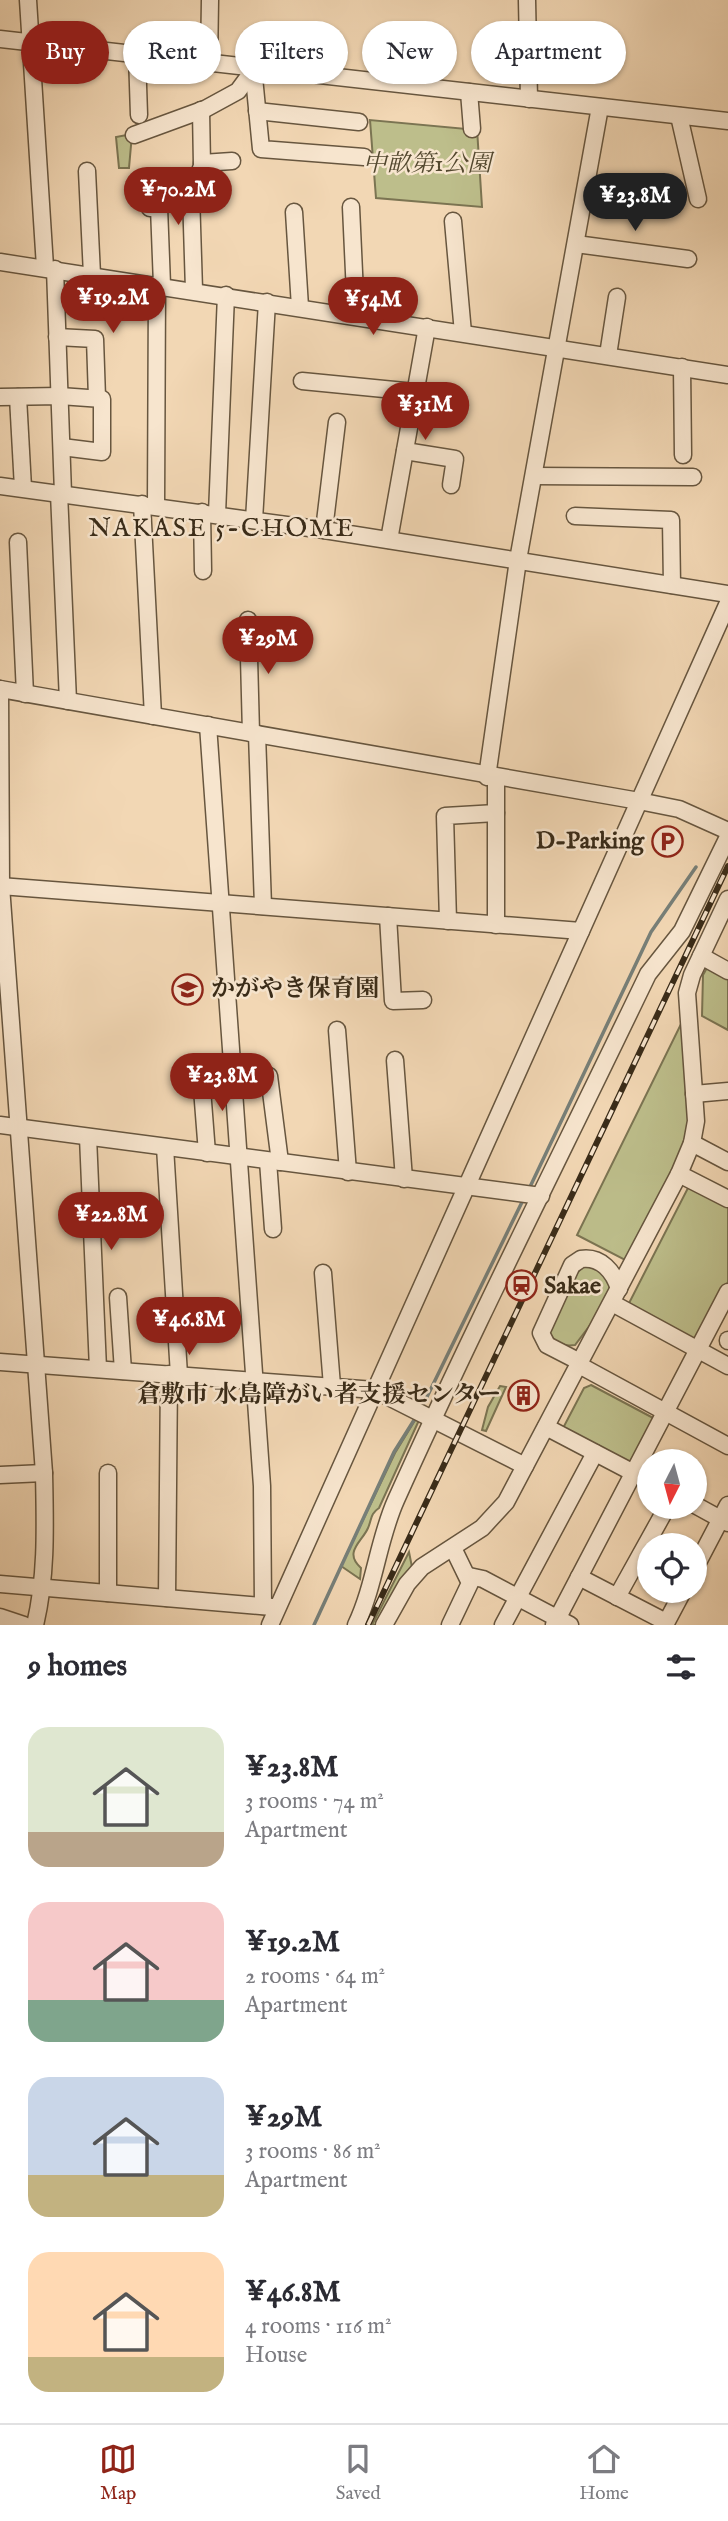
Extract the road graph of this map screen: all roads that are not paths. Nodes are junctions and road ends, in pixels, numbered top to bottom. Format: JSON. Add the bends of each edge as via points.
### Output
{"nodes":[{"id":1,"x":28,"y":0,"type":"edge"},
{"id":2,"x":210,"y":0,"type":"edge"},
{"id":3,"x":527,"y":0,"type":"edge"},
{"id":4,"x":29,"y":21,"type":"edge"},
{"id":5,"x":210,"y":21,"type":"edge"},
{"id":6,"x":0,"y":39,"type":"edge"},
{"id":7,"x":21,"y":40,"type":"edge"},
{"id":8,"x":348,"y":78,"type":"edge"},
{"id":9,"x":33,"y":84,"type":"edge"},
{"id":10,"x":138,"y":84,"type":"edge"},
{"id":11,"x":243,"y":84,"type":"edge"},
{"id":12,"x":255,"y":84,"type":"edge"},
{"id":13,"x":469,"y":92,"type":"junction"},
{"id":14,"x":529,"y":99,"type":"junction"},
{"id":15,"x":600,"y":107,"type":"junction"},
{"id":16,"x":201,"y":110,"type":"junction"},
{"id":17,"x":257,"y":111,"type":"junction"},
{"id":18,"x":139,"y":115,"type":"dead end"},
{"id":19,"x":680,"y":116,"type":"junction"},
{"id":20,"x":728,"y":121,"type":"edge"},
{"id":21,"x":359,"y":122,"type":"dead end"},
{"id":22,"x":472,"y":129,"type":"dead end"},
{"id":23,"x":134,"y":135,"type":"dead end"},
{"id":24,"x":363,"y":157,"type":"dead end"},
{"id":25,"x":232,"y":161,"type":"dead end"},
{"id":26,"x":202,"y":163,"type":"junction"},
{"id":27,"x":87,"y":171,"type":"dead end"},
{"id":28,"x":698,"y":199,"type":"dead end"},
{"id":29,"x":351,"y":207,"type":"dead end"},
{"id":30,"x":150,"y":208,"type":"dead end"},
{"id":31,"x":294,"y":212,"type":"dead end"},
{"id":32,"x":453,"y":221,"type":"dead end"},
{"id":33,"x":576,"y":244,"type":"junction"},
{"id":34,"x":688,"y":260,"type":"dead end"},
{"id":35,"x":0,"y":262,"type":"edge"},
{"id":36,"x":50,"y":268,"type":"junction"},
{"id":37,"x":92,"y":275,"type":"junction"},
{"id":38,"x":159,"y":285,"type":"junction"},
{"id":39,"x":194,"y":290,"type":"junction"},
{"id":40,"x":226,"y":295,"type":"junction"},
{"id":41,"x":617,"y":297,"type":"dead end"},
{"id":42,"x":267,"y":302,"type":"junction"},
{"id":43,"x":300,"y":307,"type":"junction"},
{"id":44,"x":356,"y":316,"type":"junction"},
{"id":45,"x":426,"y":332,"type":"junction"},
{"id":46,"x":463,"y":333,"type":"junction"},
{"id":47,"x":57,"y":337,"type":"junction"},
{"id":48,"x":557,"y":347,"type":"junction"},
{"id":49,"x":608,"y":355,"type":"junction"},
{"id":50,"x":682,"y":371,"type":"junction"},
{"id":51,"x":728,"y":375,"type":"edge"},
{"id":52,"x":302,"y":381,"type":"dead end"},
{"id":53,"x":415,"y":392,"type":"junction"},
{"id":54,"x":60,"y":396,"type":"junction"},
{"id":55,"x":0,"y":397,"type":"edge"},
{"id":56,"x":18,"y":397,"type":"junction"},
{"id":57,"x":97,"y":398,"type":"junction"},
{"id":58,"x":337,"y":422,"type":"dead end"},
{"id":59,"x":62,"y":447,"type":"junction"},
{"id":60,"x":405,"y":451,"type":"junction"},
{"id":61,"x":683,"y":455,"type":"dead end"},
{"id":62,"x":534,"y":476,"type":"junction"},
{"id":63,"x":693,"y":477,"type":"dead end"},
{"id":64,"x":451,"y":485,"type":"dead end"},
{"id":65,"x":0,"y":486,"type":"edge"},
{"id":66,"x":23,"y":488,"type":"junction"},
{"id":67,"x":61,"y":493,"type":"junction"},
{"id":68,"x":149,"y":504,"type":"junction"},
{"id":69,"x":209,"y":513,"type":"junction"},
{"id":70,"x":575,"y":516,"type":"dead end"},
{"id":71,"x":254,"y":520,"type":"junction"},
{"id":72,"x":324,"y":530,"type":"junction"},
{"id":73,"x":389,"y":540,"type":"junction"},
{"id":74,"x":18,"y":541,"type":"dead end"},
{"id":75,"x":518,"y":560,"type":"junction"},
{"id":76,"x":203,"y":571,"type":"dead end"},
{"id":77,"x":672,"y":585,"type":"junction"},
{"id":78,"x":728,"y":594,"type":"edge"},
{"id":79,"x":728,"y":603,"type":"edge"},
{"id":80,"x":248,"y":620,"type":"dead end"},
{"id":81,"x":0,"y":693,"type":"edge"},
{"id":82,"x":25,"y":694,"type":"junction"},
{"id":83,"x":68,"y":701,"type":"junction"},
{"id":84,"x":153,"y":716,"type":"junction"},
{"id":85,"x":208,"y":725,"type":"junction"},
{"id":86,"x":254,"y":733,"type":"junction"},
{"id":87,"x":492,"y":777,"type":"junction"},
{"id":88,"x":639,"y":801,"type":"junction"},
{"id":89,"x":496,"y":813,"type":"junction"},
{"id":90,"x":728,"y":831,"type":"edge"},
{"id":91,"x":728,"y":837,"type":"edge"},
{"id":92,"x":1,"y":886,"type":"edge"},
{"id":93,"x":221,"y":903,"type":"junction"},
{"id":94,"x":727,"y":903,"type":"edge"},
{"id":95,"x":263,"y":906,"type":"junction"},
{"id":96,"x":388,"y":916,"type":"junction"},
{"id":97,"x":448,"y":921,"type":"junction"},
{"id":98,"x":496,"y":925,"type":"junction"},
{"id":99,"x":581,"y":931,"type":"junction"},
{"id":100,"x":701,"y":956,"type":"junction"},
{"id":101,"x":728,"y":971,"type":"edge"},
{"id":102,"x":423,"y":1000,"type":"dead end"},
{"id":103,"x":337,"y":1030,"type":"dead end"},
{"id":104,"x":395,"y":1060,"type":"dead end"},
{"id":105,"x":201,"y":1076,"type":"dead end"},
{"id":106,"x":269,"y":1076,"type":"dead end"},
{"id":107,"x":728,"y":1091,"type":"edge"},
{"id":108,"x":694,"y":1094,"type":"junction"},
{"id":109,"x":0,"y":1125,"type":"edge"},
{"id":110,"x":17,"y":1128,"type":"junction"},
{"id":111,"x":88,"y":1137,"type":"junction"},
{"id":112,"x":692,"y":1143,"type":"junction"},
{"id":113,"x":165,"y":1147,"type":"junction"},
{"id":114,"x":207,"y":1153,"type":"junction"},
{"id":115,"x":240,"y":1157,"type":"junction"},
{"id":116,"x":728,"y":1161,"type":"edge"},
{"id":117,"x":274,"y":1162,"type":"junction"},
{"id":118,"x":348,"y":1172,"type":"junction"},
{"id":119,"x":678,"y":1174,"type":"junction"},
{"id":120,"x":404,"y":1179,"type":"junction"},
{"id":121,"x":467,"y":1187,"type":"junction"},
{"id":122,"x":541,"y":1196,"type":"junction"},
{"id":123,"x":728,"y":1199,"type":"edge"},
{"id":124,"x":273,"y":1229,"type":"dead end"},
{"id":125,"x":323,"y":1273,"type":"dead end"},
{"id":126,"x":728,"y":1292,"type":"edge"},
{"id":127,"x":615,"y":1296,"type":"junction"},
{"id":128,"x":118,"y":1297,"type":"dead end"},
{"id":129,"x":697,"y":1350,"type":"junction"},
{"id":130,"x":0,"y":1362,"type":"edge"},
{"id":131,"x":37,"y":1364,"type":"junction"},
{"id":132,"x":580,"y":1364,"type":"junction"},
{"id":133,"x":728,"y":1366,"type":"edge"},
{"id":134,"x":98,"y":1369,"type":"junction"},
{"id":135,"x":123,"y":1371,"type":"junction"},
{"id":136,"x":174,"y":1375,"type":"junction"},
{"id":137,"x":253,"y":1381,"type":"junction"},
{"id":138,"x":331,"y":1386,"type":"junction"},
{"id":139,"x":375,"y":1390,"type":"junction"},
{"id":140,"x":666,"y":1412,"type":"junction"},
{"id":141,"x":433,"y":1419,"type":"junction"},
{"id":142,"x":546,"y":1427,"type":"junction"},
{"id":143,"x":728,"y":1446,"type":"edge"},
{"id":144,"x":595,"y":1453,"type":"junction"},
{"id":145,"x":525,"y":1466,"type":"junction"},
{"id":146,"x":44,"y":1473,"type":"junction"},
{"id":147,"x":108,"y":1473,"type":"dead end"},
{"id":148,"x":633,"y":1473,"type":"junction"},
{"id":149,"x":0,"y":1475,"type":"edge"},
{"id":150,"x":637,"y":1475,"type":"edge"},
{"id":151,"x":707,"y":1509,"type":"edge"},
{"id":152,"x":725,"y":1515,"type":"edge"},
{"id":153,"x":660,"y":1519,"type":"edge"},
{"id":154,"x":707,"y":1547,"type":"edge"},
{"id":155,"x":453,"y":1548,"type":"junction"},
{"id":156,"x":469,"y":1576,"type":"junction"},
{"id":157,"x":579,"y":1577,"type":"junction"},
{"id":158,"x":0,"y":1584,"type":"edge"},
{"id":159,"x":42,"y":1588,"type":"junction"},
{"id":160,"x":108,"y":1593,"type":"junction"},
{"id":161,"x":617,"y":1597,"type":"junction"},
{"id":162,"x":167,"y":1598,"type":"junction"},
{"id":163,"x":517,"y":1598,"type":"junction"},
{"id":164,"x":677,"y":1603,"type":"edge"},
{"id":165,"x":270,"y":1606,"type":"junction"},
{"id":166,"x":0,"y":1617,"type":"edge"},
{"id":167,"x":561,"y":1623,"type":"edge"},
{"id":168,"x":666,"y":1624,"type":"edge"},
{"id":169,"x":24,"y":1625,"type":"edge"},
{"id":170,"x":35,"y":1625,"type":"edge"},
{"id":171,"x":270,"y":1625,"type":"edge"},
{"id":172,"x":356,"y":1625,"type":"edge"},
{"id":173,"x":384,"y":1625,"type":"edge"},
{"id":174,"x":450,"y":1625,"type":"edge"},
{"id":175,"x":503,"y":1625,"type":"edge"}],
"edges":[{"from":1,"to":4,"type":"street"},
{"from":2,"to":5,"type":"street"},
{"from":3,"to":14,"type":"street"},
{"from":6,"to":7,"type":"street"},
{"from":8,"to":13,"type":"street"},
{"from":9,"to":36,"type":"street"},
{"from":10,"to":18,"type":"street"},
{"from":11,"to":16,"type":"street"},
{"from":12,"to":17,"type":"street"},
{"from":13,"to":14,"type":"street"},
{"from":13,"to":22,"type":"street"},
{"from":14,"to":15,"type":"street"},
{"from":15,"to":19,"type":"street"},
{"from":15,"to":33,"type":"street"},
{"from":16,"to":23,"type":"street"},
{"from":16,"to":26,"type":"street"},
{"from":17,"to":21,"type":"street"},
{"from":17,"to":24,"type":"street","via":[[261,149]]},
{"from":19,"to":20,"type":"street"},
{"from":19,"to":28,"type":"street"},
{"from":25,"to":26,"type":"street"},
{"from":26,"to":39,"type":"street","via":[[191,194]]},
{"from":27,"to":37,"type":"street"},
{"from":29,"to":44,"type":"street"},
{"from":30,"to":38,"type":"street","via":[[159,207]]},
{"from":31,"to":43,"type":"street"},
{"from":32,"to":46,"type":"street"},
{"from":33,"to":34,"type":"street"},
{"from":33,"to":48,"type":"street"},
{"from":35,"to":36,"type":"street"},
{"from":36,"to":37,"type":"street"},
{"from":36,"to":47,"type":"street"},
{"from":37,"to":38,"type":"street"},
{"from":38,"to":39,"type":"street"},
{"from":38,"to":68,"type":"street"},
{"from":39,"to":40,"type":"street"},
{"from":40,"to":42,"type":"street"},
{"from":40,"to":69,"type":"street"},
{"from":41,"to":49,"type":"street"},
{"from":42,"to":43,"type":"street"},
{"from":42,"to":71,"type":"street"},
{"from":43,"to":44,"type":"street"},
{"from":44,"to":45,"type":"street"},
{"from":45,"to":46,"type":"street"},
{"from":45,"to":53,"type":"street"},
{"from":46,"to":48,"type":"street"},
{"from":47,"to":54,"type":"street"},
{"from":47,"to":57,"type":"street","via":[[95,339]]},
{"from":48,"to":49,"type":"street"},
{"from":48,"to":62,"type":"street"},
{"from":49,"to":50,"type":"street"},
{"from":50,"to":51,"type":"street"},
{"from":50,"to":61,"type":"street"},
{"from":52,"to":53,"type":"street"},
{"from":53,"to":60,"type":"street"},
{"from":54,"to":56,"type":"street"},
{"from":54,"to":57,"type":"street"},
{"from":54,"to":59,"type":"street"},
{"from":55,"to":56,"type":"street"},
{"from":56,"to":66,"type":"street"},
{"from":57,"to":59,"type":"street","via":[[102,399],[102,452]]},
{"from":58,"to":72,"type":"street"},
{"from":59,"to":67,"type":"street"},
{"from":60,"to":64,"type":"street","via":[[455,459]]},
{"from":60,"to":73,"type":"street"},
{"from":62,"to":63,"type":"street"},
{"from":62,"to":75,"type":"street"},
{"from":65,"to":66,"type":"street"},
{"from":66,"to":67,"type":"street"},
{"from":67,"to":68,"type":"street"},
{"from":67,"to":83,"type":"street"},
{"from":68,"to":69,"type":"street"},
{"from":68,"to":84,"type":"street"},
{"from":69,"to":71,"type":"street"},
{"from":69,"to":76,"type":"street"},
{"from":70,"to":77,"type":"street","via":[[671,520]]},
{"from":71,"to":72,"type":"street"},
{"from":72,"to":73,"type":"street"},
{"from":73,"to":75,"type":"street"},
{"from":74,"to":82,"type":"street"},
{"from":75,"to":77,"type":"street"},
{"from":75,"to":87,"type":"street"},
{"from":77,"to":78,"type":"street"},
{"from":79,"to":88,"type":"street"},
{"from":80,"to":86,"type":"street"},
{"from":81,"to":82,"type":"street"},
{"from":81,"to":92,"type":"street"},
{"from":82,"to":83,"type":"street"},
{"from":83,"to":84,"type":"street"},
{"from":84,"to":85,"type":"street"},
{"from":85,"to":86,"type":"street"},
{"from":85,"to":93,"type":"street"},
{"from":86,"to":87,"type":"street"},
{"from":86,"to":95,"type":"street"},
{"from":87,"to":88,"type":"street"},
{"from":87,"to":89,"type":"street"},
{"from":88,"to":90,"type":"street","via":[[679,809]]},
{"from":88,"to":99,"type":"street"},
{"from":89,"to":97,"type":"street","via":[[445,816]]},
{"from":89,"to":98,"type":"street"},
{"from":91,"to":122,"type":"street","via":[[682,931],[648,974]]},
{"from":92,"to":93,"type":"street"},
{"from":92,"to":110,"type":"street"},
{"from":93,"to":95,"type":"street"},
{"from":93,"to":115,"type":"street"},
{"from":94,"to":100,"type":"street"},
{"from":95,"to":96,"type":"street"},
{"from":96,"to":97,"type":"street"},
{"from":96,"to":102,"type":"street","via":[[393,1001]]},
{"from":97,"to":98,"type":"street"},
{"from":98,"to":99,"type":"street"},
{"from":99,"to":121,"type":"street"},
{"from":100,"to":101,"type":"street"},
{"from":100,"to":108,"type":"street","via":[[687,993]]},
{"from":103,"to":118,"type":"street"},
{"from":104,"to":120,"type":"street"},
{"from":105,"to":114,"type":"street"},
{"from":106,"to":117,"type":"street"},
{"from":107,"to":108,"type":"street"},
{"from":108,"to":112,"type":"street"},
{"from":109,"to":110,"type":"street"},
{"from":110,"to":111,"type":"street"},
{"from":110,"to":131,"type":"street"},
{"from":111,"to":113,"type":"street"},
{"from":111,"to":134,"type":"street"},
{"from":112,"to":116,"type":"street"},
{"from":112,"to":119,"type":"street"},
{"from":113,"to":114,"type":"street"},
{"from":113,"to":136,"type":"street"},
{"from":114,"to":115,"type":"street"},
{"from":115,"to":117,"type":"street"},
{"from":115,"to":137,"type":"street"},
{"from":117,"to":118,"type":"street"},
{"from":117,"to":124,"type":"street"},
{"from":118,"to":120,"type":"street"},
{"from":119,"to":123,"type":"street"},
{"from":119,"to":127,"type":"street"},
{"from":120,"to":121,"type":"street"},
{"from":121,"to":122,"type":"street"},
{"from":121,"to":139,"type":"street"},
{"from":122,"to":141,"type":"street"},
{"from":125,"to":138,"type":"street"},
{"from":126,"to":129,"type":"street"},
{"from":127,"to":129,"type":"street"},
{"from":127,"to":132,"type":"street"},
{"from":127,"to":132,"type":"street","via":[[612,1272],[594,1260],[581,1259],[572,1265],[541,1333],[547,1345]]},
{"from":128,"to":135,"type":"street"},
{"from":129,"to":133,"type":"street"},
{"from":129,"to":140,"type":"street"},
{"from":130,"to":131,"type":"street"},
{"from":131,"to":134,"type":"street"},
{"from":131,"to":146,"type":"street"},
{"from":132,"to":140,"type":"street"},
{"from":132,"to":142,"type":"street"},
{"from":134,"to":135,"type":"street"},
{"from":135,"to":136,"type":"street"},
{"from":136,"to":137,"type":"street"},
{"from":136,"to":162,"type":"street"},
{"from":137,"to":138,"type":"street"},
{"from":137,"to":165,"type":"street"},
{"from":138,"to":139,"type":"street"},
{"from":139,"to":141,"type":"street"},
{"from":139,"to":165,"type":"street"},
{"from":140,"to":143,"type":"street"},
{"from":140,"to":148,"type":"street"},
{"from":141,"to":145,"type":"street"},
{"from":141,"to":172,"type":"street","via":[[394,1504],[368,1600]]},
{"from":142,"to":144,"type":"street"},
{"from":142,"to":145,"type":"street"},
{"from":144,"to":148,"type":"street"},
{"from":144,"to":163,"type":"street"},
{"from":145,"to":155,"type":"street","via":[[506,1502],[482,1528]]},
{"from":146,"to":149,"type":"street"},
{"from":146,"to":159,"type":"street"},
{"from":147,"to":160,"type":"street"},
{"from":148,"to":150,"type":"street"},
{"from":148,"to":157,"type":"street"},
{"from":151,"to":152,"type":"street"},
{"from":152,"to":154,"type":"street"},
{"from":153,"to":161,"type":"street"},
{"from":155,"to":156,"type":"street"},
{"from":155,"to":173,"type":"street","via":[[422,1567]]},
{"from":156,"to":163,"type":"street","via":[[484,1579]]},
{"from":156,"to":174,"type":"street","via":[[469,1590]]},
{"from":157,"to":161,"type":"street"},
{"from":157,"to":167,"type":"street"},
{"from":158,"to":159,"type":"street"},
{"from":159,"to":160,"type":"street"},
{"from":159,"to":170,"type":"street"},
{"from":160,"to":162,"type":"street"},
{"from":161,"to":168,"type":"street"},
{"from":162,"to":165,"type":"street"},
{"from":163,"to":167,"type":"street"},
{"from":163,"to":175,"type":"street"},
{"from":164,"to":168,"type":"street"},
{"from":165,"to":171,"type":"street"},
{"from":166,"to":169,"type":"street"}]}
